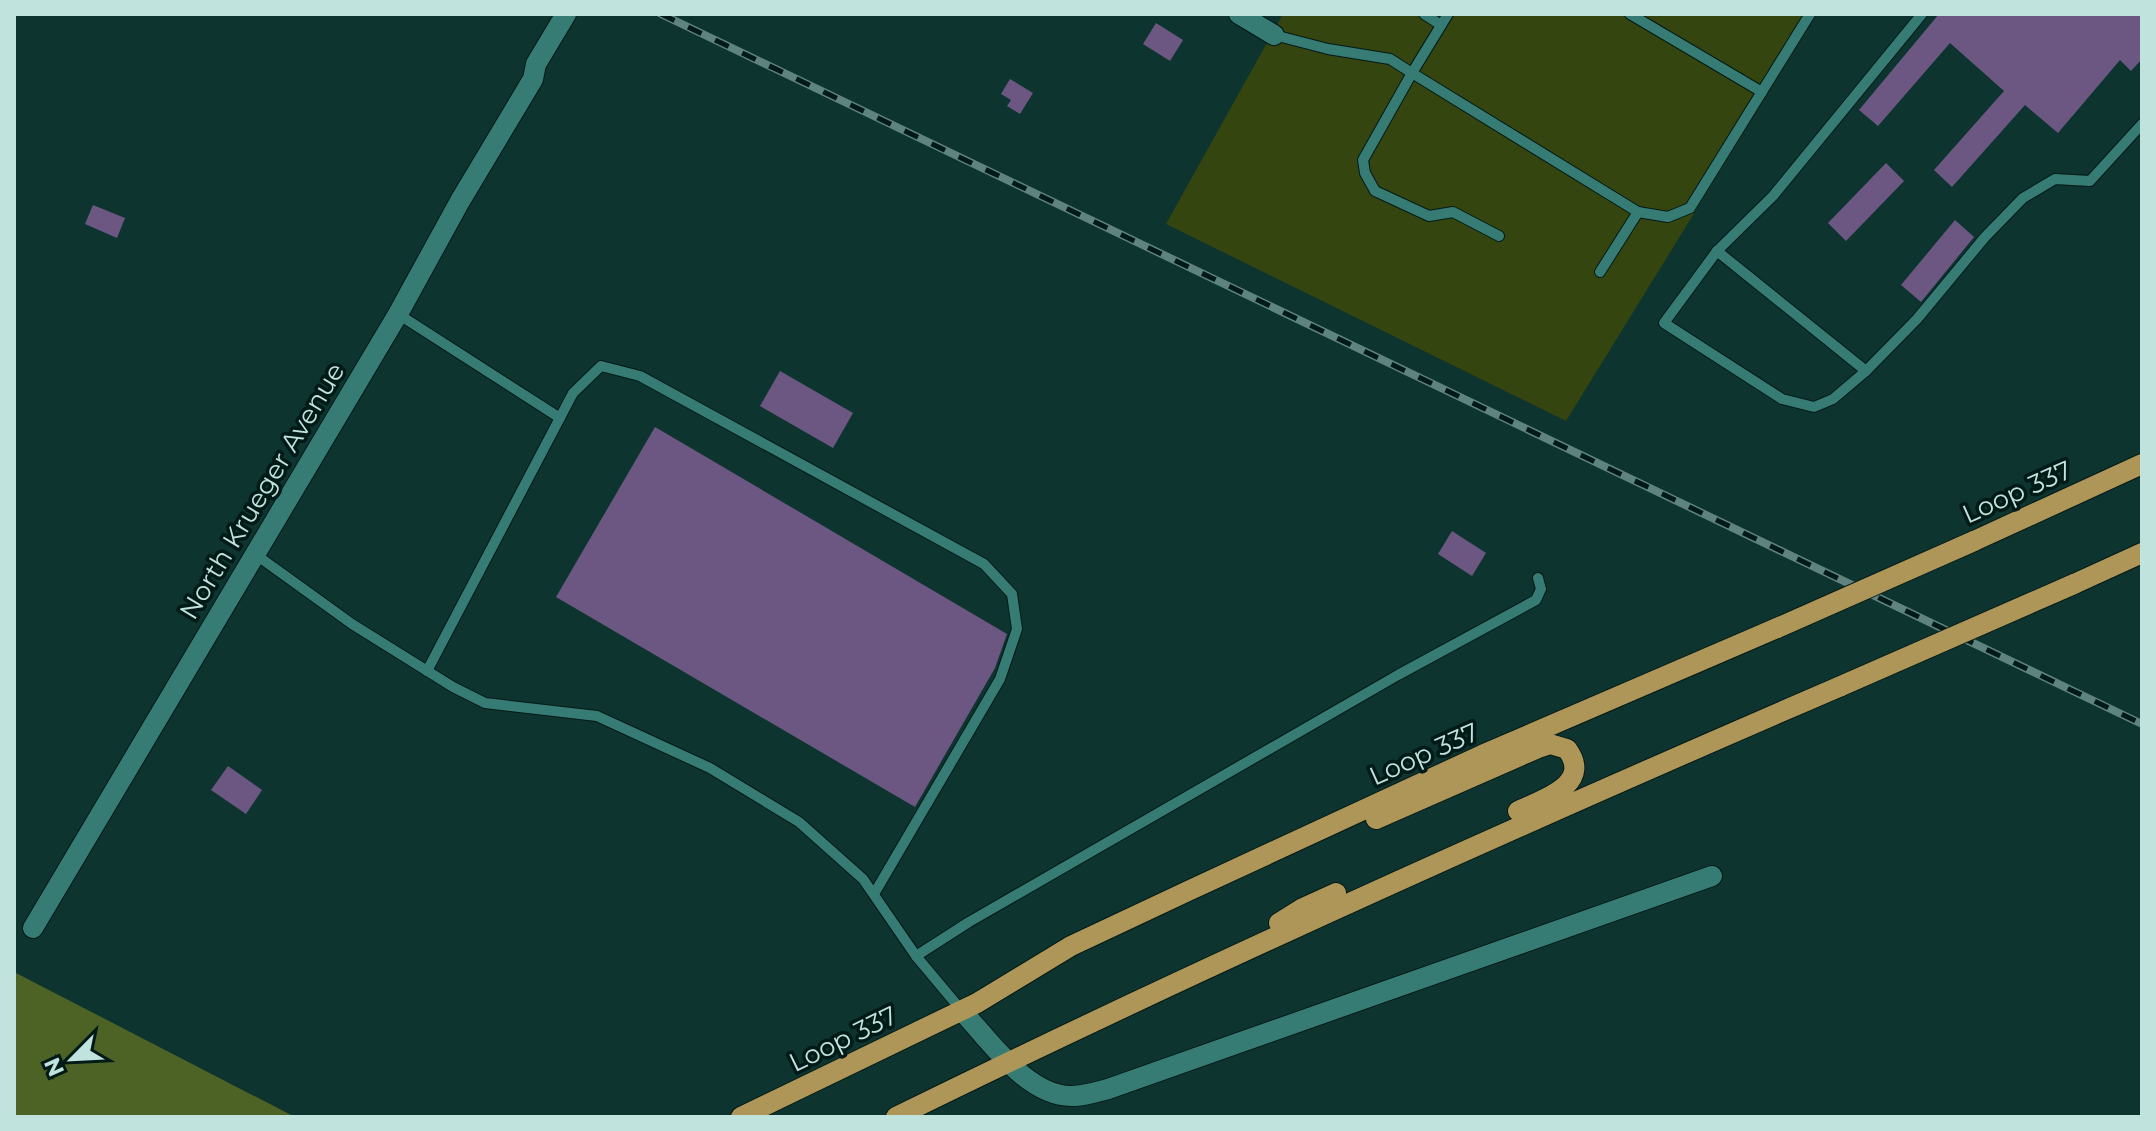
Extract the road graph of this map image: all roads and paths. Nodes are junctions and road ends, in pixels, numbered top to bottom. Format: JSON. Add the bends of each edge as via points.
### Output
{"nodes":[{"id":1,"x":566,"y":14,"type":"edge"},
{"id":2,"x":579,"y":14,"type":"edge"},
{"id":3,"x":1239,"y":14,"type":"edge"},
{"id":4,"x":1424,"y":14,"type":"edge"},
{"id":5,"x":1448,"y":14,"type":"edge"},
{"id":6,"x":1630,"y":14,"type":"edge"},
{"id":7,"x":1810,"y":14,"type":"edge"},
{"id":8,"x":1922,"y":14,"type":"edge"},
{"id":9,"x":1441,"y":25,"type":"junction"},
{"id":10,"x":1274,"y":35,"type":"joint"},
{"id":11,"x":1412,"y":73,"type":"junction"},
{"id":12,"x":533,"y":79,"type":"junction"},
{"id":13,"x":1762,"y":92,"type":"junction"},
{"id":14,"x":2142,"y":124,"type":"edge"},
{"id":15,"x":1638,"y":212,"type":"junction"},
{"id":16,"x":1499,"y":236,"type":"dead end"},
{"id":17,"x":1717,"y":251,"type":"junction"},
{"id":18,"x":1600,"y":272,"type":"dead end"},
{"id":19,"x":398,"y":314,"type":"junction"},
{"id":20,"x":1866,"y":371,"type":"junction"},
{"id":21,"x":560,"y":418,"type":"junction"},
{"id":22,"x":2142,"y":464,"type":"edge"},
{"id":23,"x":254,"y":553,"type":"junction"},
{"id":24,"x":2142,"y":553,"type":"edge"},
{"id":25,"x":1538,"y":578,"type":"dead end"},
{"id":26,"x":427,"y":671,"type":"junction"},
{"id":27,"x":1712,"y":876,"type":"dead end"},
{"id":28,"x":1188,"y":891,"type":"junction"},
{"id":29,"x":874,"y":894,"type":"junction"},
{"id":30,"x":33,"y":928,"type":"dead end"},
{"id":31,"x":916,"y":956,"type":"junction"},
{"id":32,"x":1219,"y":962,"type":"junction"},
{"id":33,"x":962,"y":1011,"type":"junction"},
{"id":34,"x":1009,"y":1061,"type":"junction"},
{"id":35,"x":741,"y":1117,"type":"edge"},
{"id":36,"x":896,"y":1117,"type":"edge"}],
"edges":[{"from":1,"to":12,"type":"street","name":"North Krueger Avenue","via":[[536,64]]},
{"from":2,"to":12,"type":"street","name":"North Krueger Avenue","via":[[546,68]]},
{"from":3,"to":10,"type":"street"},
{"from":4,"to":9,"type":"lane"},
{"from":5,"to":9,"type":"lane"},
{"from":6,"to":13,"type":"lane"},
{"from":7,"to":13,"type":"lane"},
{"from":8,"to":17,"type":"lane","via":[[1773,196]]},
{"from":9,"to":11,"type":"lane"},
{"from":10,"to":11,"type":"lane","via":[[1390,59]]},
{"from":11,"to":15,"type":"lane"},
{"from":11,"to":16,"type":"lane","via":[[1363,160],[1365,173],[1375,191],[1429,216],[1453,212]]},
{"from":12,"to":19,"type":"street","name":"North Krueger Avenue"},
{"from":13,"to":15,"type":"lane","via":[[1690,208],[1668,217]]},
{"from":14,"to":20,"type":"lane","via":[[2090,181],[2055,179],[2023,198]]},
{"from":15,"to":18,"type":"lane"},
{"from":17,"to":20,"type":"lane"},
{"from":17,"to":20,"type":"lane","via":[[1664,323],[1782,399],[1814,407],[1833,399]]},
{"from":19,"to":21,"type":"lane"},
{"from":19,"to":23,"type":"street","name":"North Krueger Avenue"},
{"from":21,"to":26,"type":"lane"},
{"from":21,"to":29,"type":"lane","via":[[573,393],[601,366],[640,376],[984,564],[1012,594],[1017,629],[1000,679]]},
{"from":22,"to":28,"type":"main road","name":"Loop 337","bridge":true,"via":[[1482,755]]},
{"from":23,"to":26,"type":"lane"},
{"from":23,"to":30,"type":"street","name":"North Krueger Avenue"},
{"from":24,"to":32,"type":"main road","bridge":true,"via":[[1563,805]]},
{"from":25,"to":31,"type":"lane","via":[[1536,600]]},
{"from":26,"to":29,"type":"lane","via":[[485,703],[597,716],[710,768],[799,822]]},
{"from":27,"to":34,"type":"street","via":[[1108,1089],[1071,1097],[1039,1089]]},
{"from":28,"to":32,"type":"main road","via":[[1280,861],[1538,748],[1561,745],[1574,759],[1575,771],[1562,789],[1303,908]]},
{"from":28,"to":33,"type":"main road","name":"Loop 337","via":[[1071,946]]},
{"from":29,"to":31,"type":"lane"},
{"from":31,"to":33,"type":"lane"},
{"from":32,"to":34,"type":"main road"},
{"from":33,"to":34,"type":"street"},
{"from":33,"to":35,"type":"main road","name":"Loop 337"},
{"from":34,"to":36,"type":"main road"}]}
